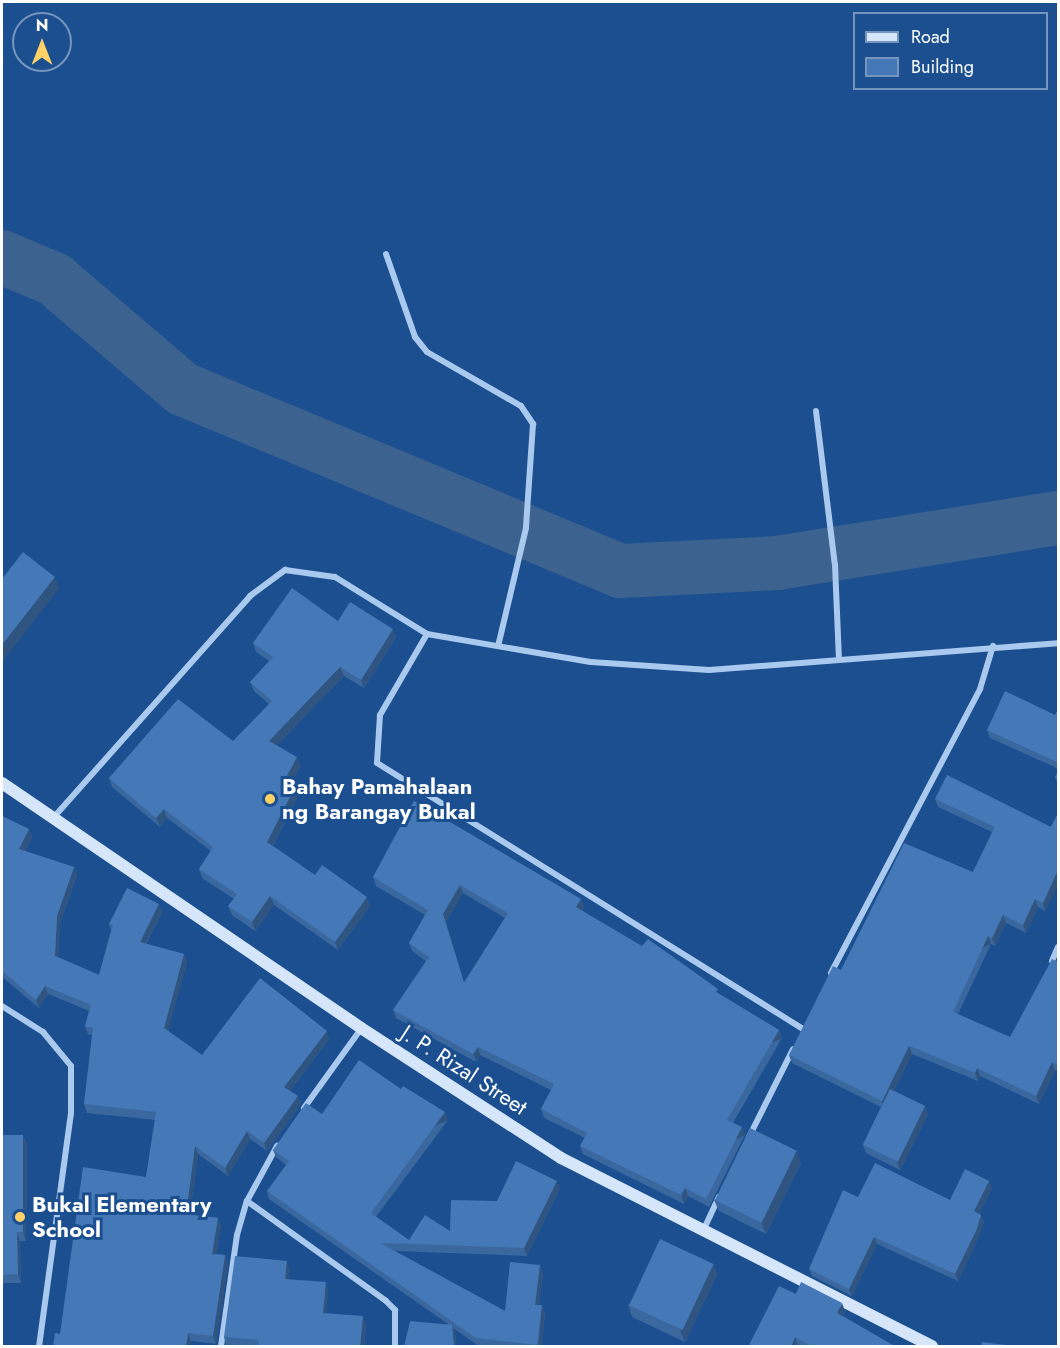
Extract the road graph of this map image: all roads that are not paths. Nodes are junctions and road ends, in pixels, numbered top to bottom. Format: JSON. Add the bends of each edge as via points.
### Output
{"nodes":[{"id":1,"x":386,"y":254,"type":"dead end"},
{"id":2,"x":816,"y":411,"type":"dead end"},
{"id":3,"x":427,"y":634,"type":"junction"},
{"id":4,"x":1059,"y":642,"type":"edge"},
{"id":5,"x":498,"y":646,"type":"junction"},
{"id":6,"x":993,"y":646,"type":"junction"},
{"id":7,"x":839,"y":659,"type":"junction"},
{"id":8,"x":2,"y":783,"type":"edge"},
{"id":9,"x":54,"y":817,"type":"junction"},
{"id":10,"x":1059,"y":947,"type":"edge"},
{"id":11,"x":1052,"y":961,"type":"edge"},
{"id":12,"x":827,"y":980,"type":"edge"},
{"id":13,"x":2,"y":1006,"type":"edge"},
{"id":14,"x":808,"y":1019,"type":"edge"},
{"id":15,"x":361,"y":1028,"type":"junction"},
{"id":16,"x":803,"y":1029,"type":"junction"},
{"id":17,"x":301,"y":1112,"type":"edge"},
{"id":18,"x":281,"y":1140,"type":"edge"},
{"id":19,"x":745,"y":1146,"type":"edge"},
{"id":20,"x":724,"y":1188,"type":"edge"},
{"id":21,"x":247,"y":1201,"type":"junction"},
{"id":22,"x":703,"y":1231,"type":"junction"},
{"id":23,"x":39,"y":1347,"type":"edge"},
{"id":24,"x":221,"y":1347,"type":"edge"},
{"id":25,"x":394,"y":1347,"type":"edge"},
{"id":26,"x":932,"y":1347,"type":"edge"}],
"edges":[{"from":1,"to":5,"type":"street","via":[[415,337],[427,352],[521,406],[533,424],[526,528]]},
{"from":2,"to":7,"type":"street","via":[[835,565]]},
{"from":3,"to":5,"type":"street"},
{"from":3,"to":9,"type":"street","via":[[335,577],[285,570],[250,596]]},
{"from":3,"to":16,"type":"street","via":[[380,715],[377,763]]},
{"from":4,"to":6,"type":"street"},
{"from":5,"to":7,"type":"street","via":[[591,662],[709,670]]},
{"from":6,"to":7,"type":"street"},
{"from":6,"to":12,"type":"street","via":[[980,690]]},
{"from":8,"to":9,"type":"main road","name":"J. P. Rizal Street"},
{"from":9,"to":15,"type":"main road","name":"J. P. Rizal Street"},
{"from":10,"to":11,"type":"street"},
{"from":13,"to":23,"type":"street","via":[[43,1032],[71,1066],[71,1113]]},
{"from":14,"to":16,"type":"street"},
{"from":15,"to":17,"type":"street"},
{"from":15,"to":22,"type":"main road","name":"J. P. Rizal Street","via":[[561,1158]]},
{"from":16,"to":19,"type":"street"},
{"from":18,"to":21,"type":"street"},
{"from":20,"to":22,"type":"street"},
{"from":21,"to":24,"type":"street","via":[[237,1235]]},
{"from":21,"to":25,"type":"street","via":[[386,1301],[395,1310]]},
{"from":22,"to":26,"type":"main road","name":"J. P. Rizal Street"}]}
